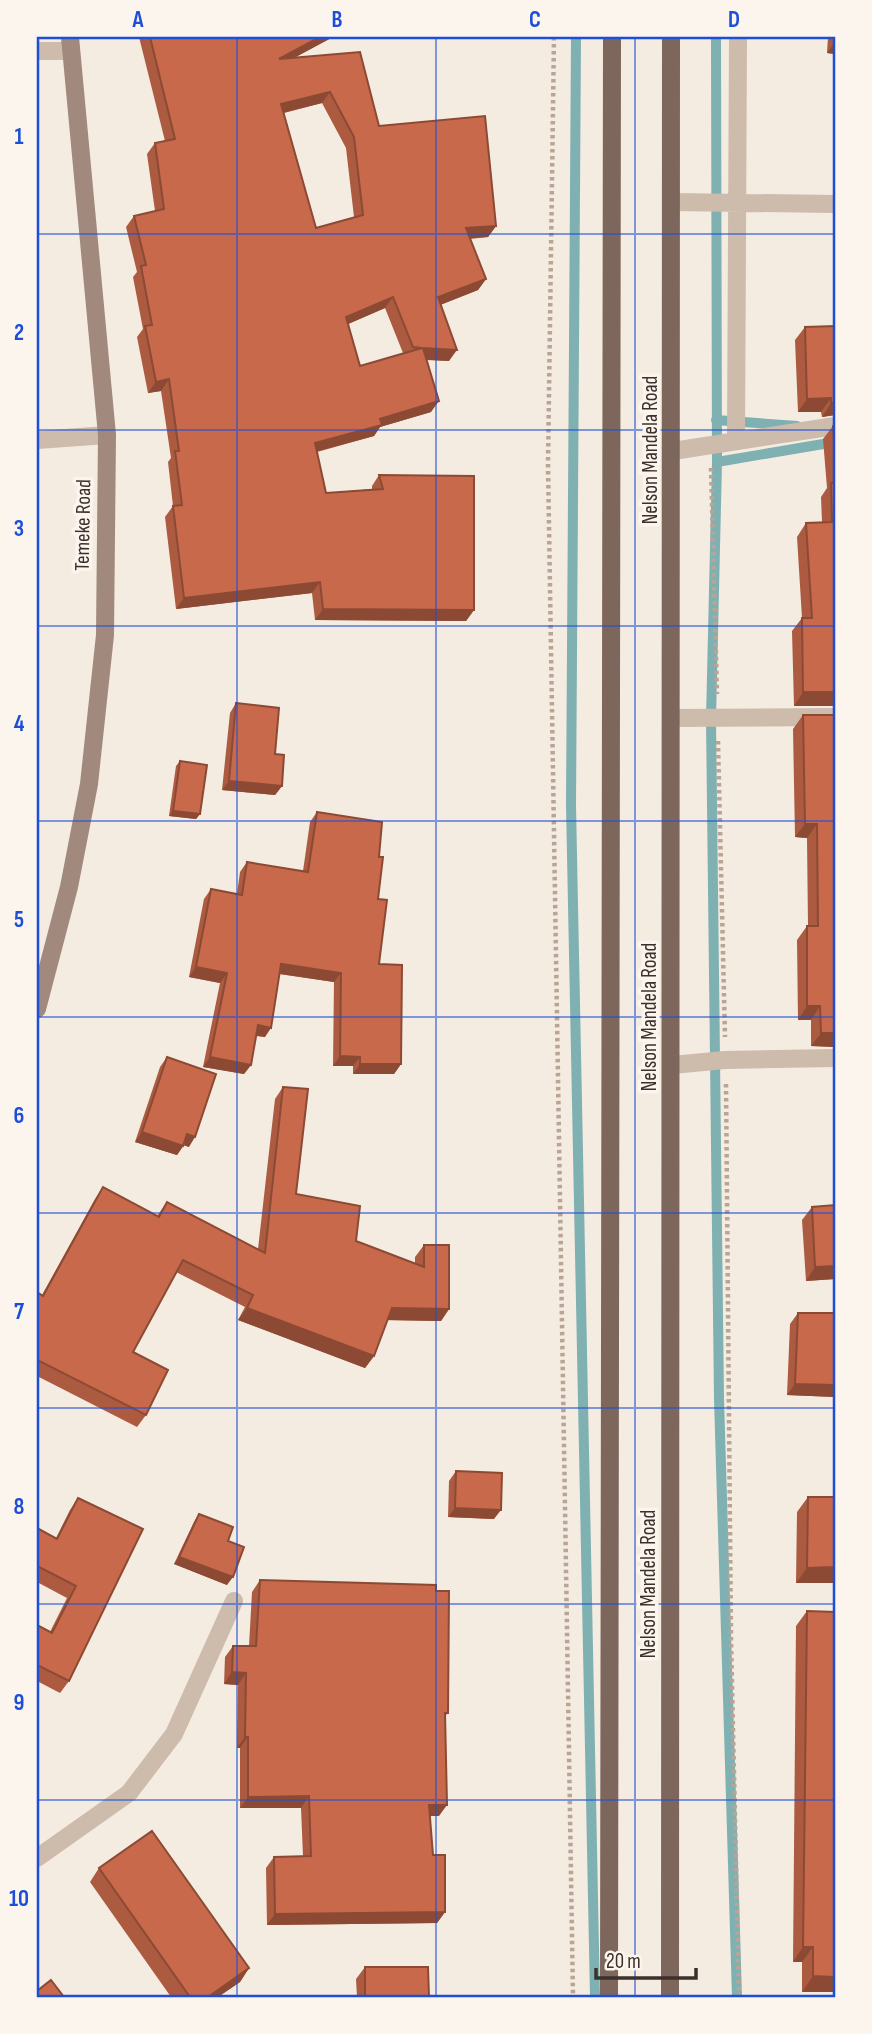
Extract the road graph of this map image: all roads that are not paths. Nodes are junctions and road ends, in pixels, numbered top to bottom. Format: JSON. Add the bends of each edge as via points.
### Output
{"nodes":[{"id":1,"x":612,"y":37,"type":"edge"},
{"id":2,"x":671,"y":37,"type":"edge"},
{"id":3,"x":738,"y":37,"type":"edge"},
{"id":4,"x":70,"y":44,"type":"edge"},
{"id":5,"x":37,"y":51,"type":"edge"},
{"id":6,"x":671,"y":202,"type":"junction"},
{"id":7,"x":835,"y":204,"type":"edge"},
{"id":8,"x":736,"y":205,"type":"junction"},
{"id":9,"x":835,"y":426,"type":"edge"},
{"id":10,"x":107,"y":435,"type":"junction"},
{"id":11,"x":37,"y":440,"type":"edge"},
{"id":12,"x":736,"y":441,"type":"junction"},
{"id":13,"x":673,"y":451,"type":"junction"},
{"id":14,"x":835,"y":717,"type":"edge"},
{"id":15,"x":673,"y":718,"type":"junction"},
{"id":16,"x":37,"y":1010,"type":"edge"},
{"id":17,"x":835,"y":1058,"type":"edge"},
{"id":18,"x":672,"y":1065,"type":"junction"},
{"id":19,"x":234,"y":1601,"type":"dead end"},
{"id":20,"x":37,"y":1858,"type":"edge"},
{"id":21,"x":609,"y":1997,"type":"edge"},
{"id":22,"x":670,"y":1997,"type":"edge"}],
"edges":[{"from":1,"to":21,"type":"main road","name":"Nelson Mandela Road"},
{"from":2,"to":6,"type":"main road","name":"Nelson Mandela Road"},
{"from":3,"to":8,"type":"street"},
{"from":4,"to":5,"type":"street"},
{"from":4,"to":10,"type":"street","name":"Temeke Road"},
{"from":6,"to":8,"type":"street"},
{"from":6,"to":13,"type":"main road","name":"Nelson Mandela Road"},
{"from":7,"to":8,"type":"street"},
{"from":8,"to":12,"type":"street"},
{"from":9,"to":12,"type":"street"},
{"from":10,"to":11,"type":"street"},
{"from":10,"to":16,"type":"street","name":"Temeke Road","via":[[105,635],[99,711],[69,887]]},
{"from":12,"to":13,"type":"street"},
{"from":13,"to":15,"type":"main road","name":"Nelson Mandela Road"},
{"from":14,"to":15,"type":"street"},
{"from":15,"to":18,"type":"main road","name":"Nelson Mandela Road"},
{"from":17,"to":18,"type":"street"},
{"from":18,"to":22,"type":"main road","name":"Nelson Mandela Road"},
{"from":19,"to":20,"type":"street","via":[[174,1734],[129,1793]]}]}
